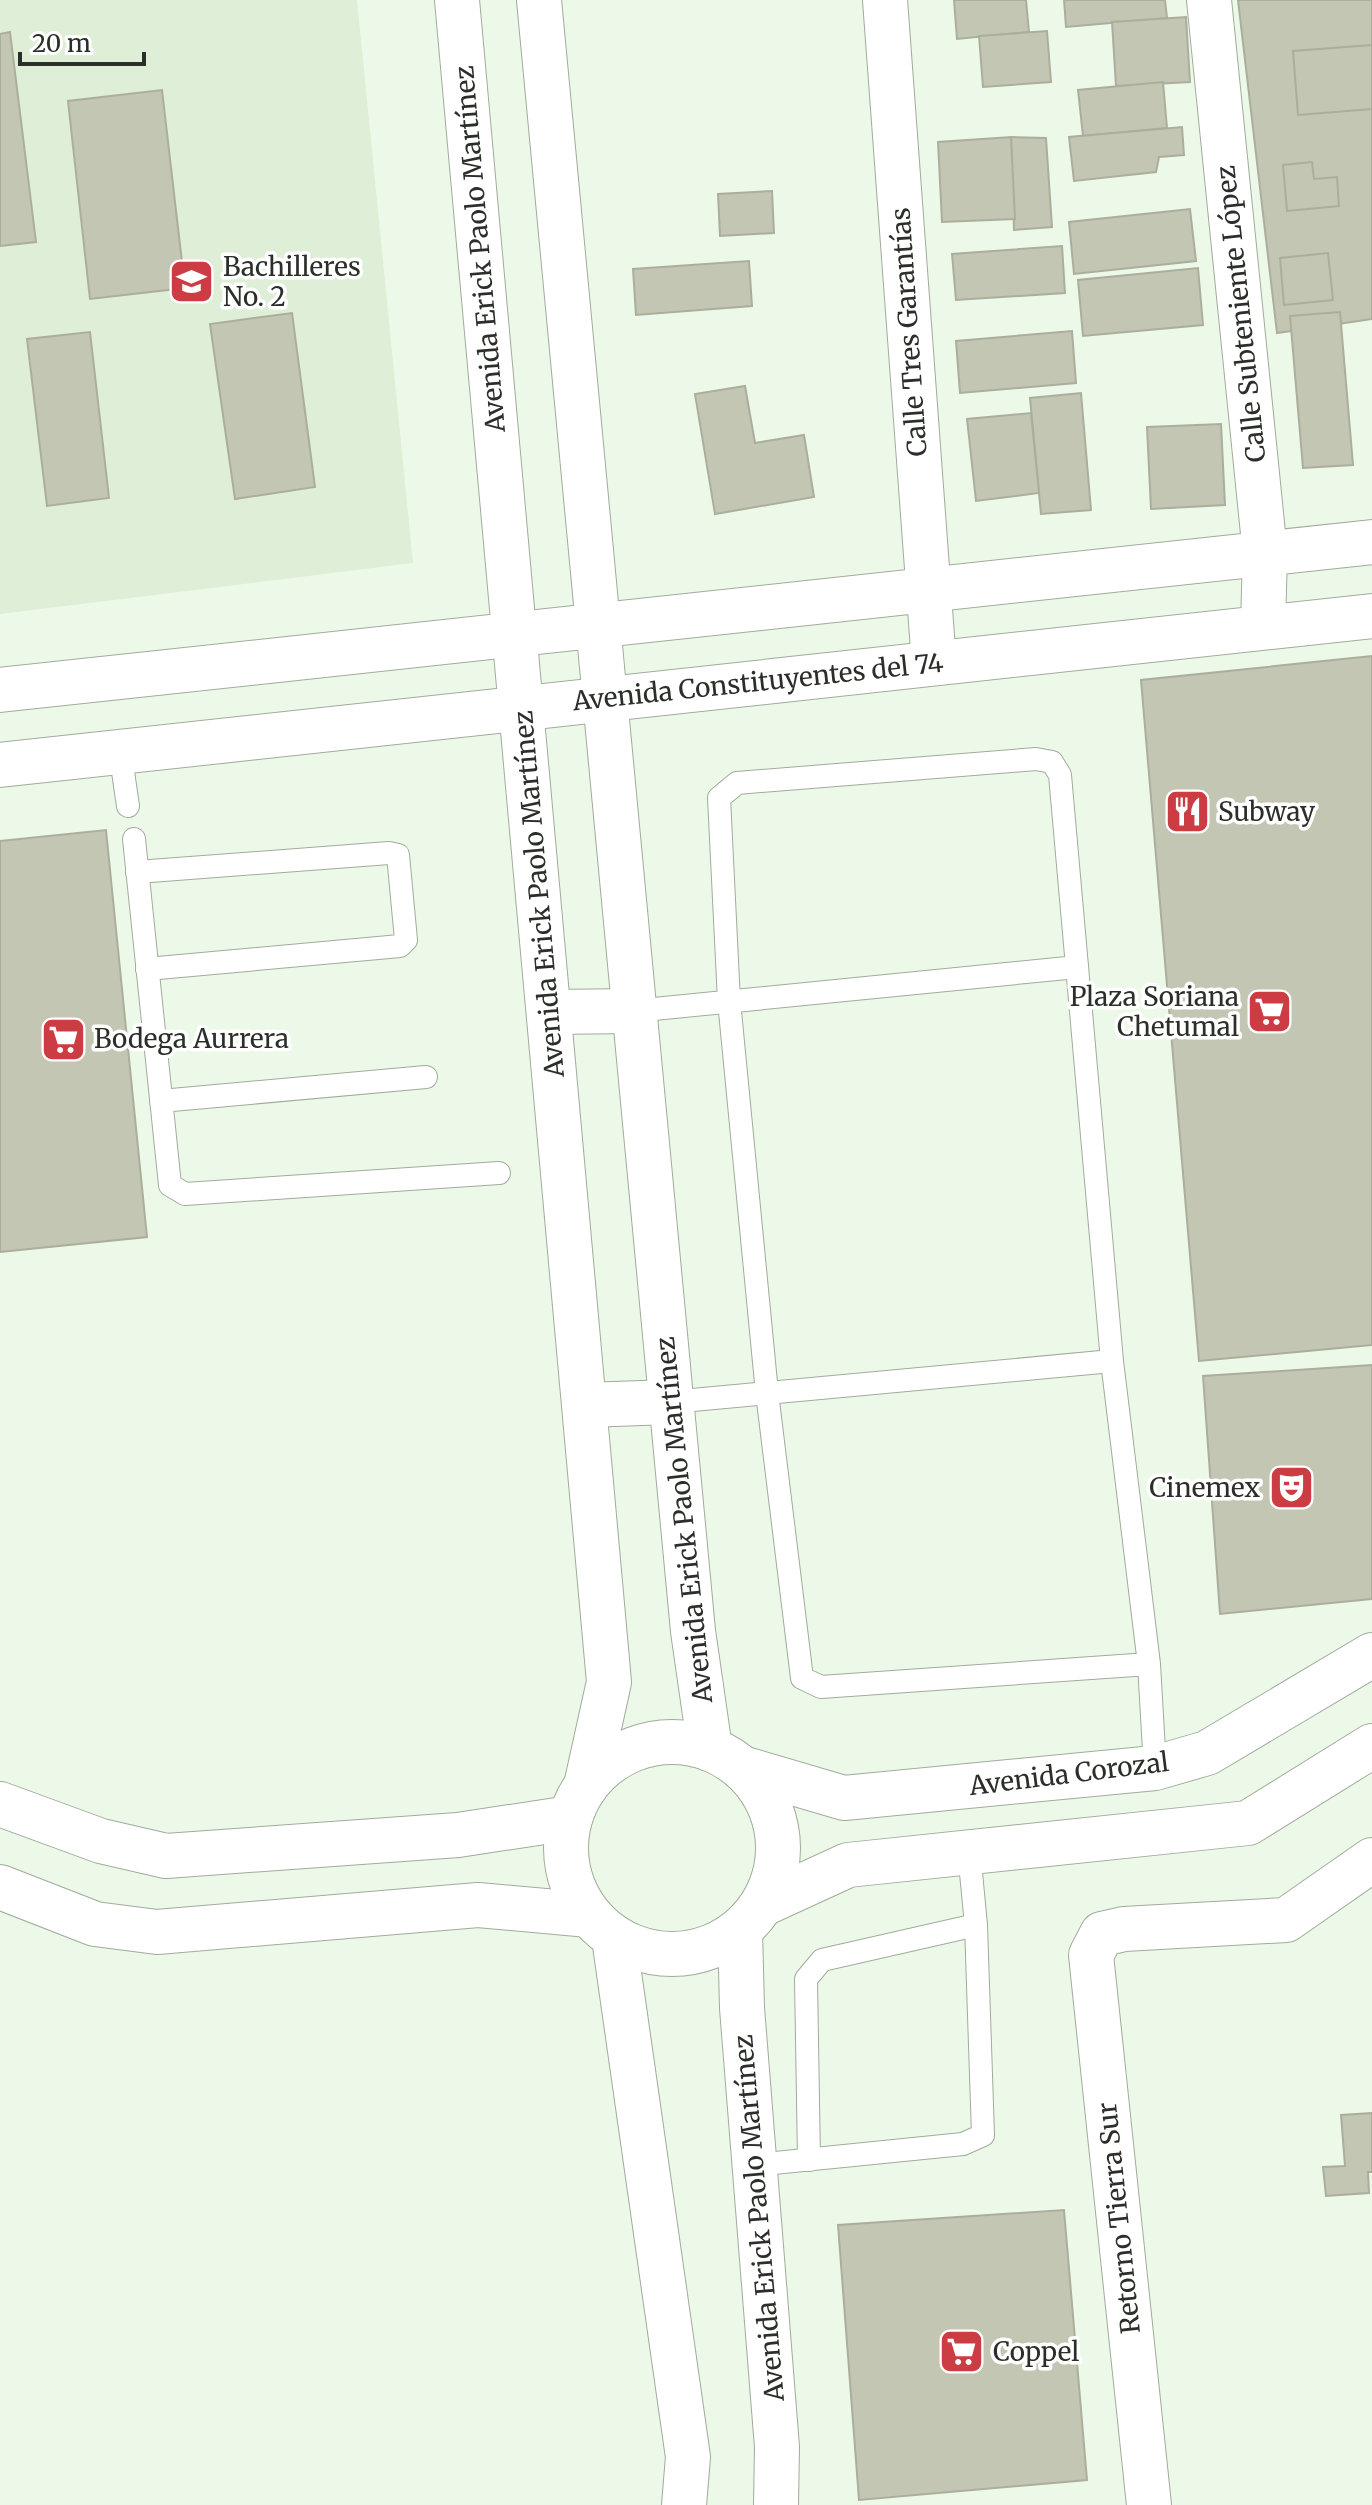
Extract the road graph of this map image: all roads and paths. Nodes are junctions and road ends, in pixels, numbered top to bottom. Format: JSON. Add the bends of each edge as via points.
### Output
{"nodes":[{"id":1,"x":457,"y":0,"type":"edge"},
{"id":2,"x":539,"y":0,"type":"edge"},
{"id":3,"x":885,"y":0,"type":"edge"},
{"id":4,"x":1209,"y":0,"type":"edge"},
{"id":5,"x":1372,"y":542,"type":"edge"},
{"id":6,"x":1265,"y":553,"type":"junction"},
{"id":7,"x":927,"y":590,"type":"junction"},
{"id":8,"x":1372,"y":616,"type":"edge"},
{"id":9,"x":597,"y":626,"type":"junction"},
{"id":10,"x":1263,"y":627,"type":"junction"},
{"id":11,"x":516,"y":634,"type":"junction"},
{"id":12,"x":934,"y":663,"type":"junction"},
{"id":13,"x":0,"y":690,"type":"edge"},
{"id":14,"x":603,"y":699,"type":"junction"},
{"id":15,"x":523,"y":707,"type":"junction"},
{"id":16,"x":120,"y":751,"type":"junction"},
{"id":17,"x":0,"y":765,"type":"edge"},
{"id":18,"x":128,"y":806,"type":"dead end"},
{"id":19,"x":134,"y":839,"type":"dead end"},
{"id":20,"x":137,"y":872,"type":"junction"},
{"id":21,"x":1077,"y":967,"type":"junction"},
{"id":22,"x":147,"y":969,"type":"junction"},
{"id":23,"x":729,"y":1001,"type":"junction"},
{"id":24,"x":634,"y":1011,"type":"junction"},
{"id":25,"x":550,"y":1012,"type":"junction"},
{"id":26,"x":426,"y":1077,"type":"dead end"},
{"id":27,"x":161,"y":1101,"type":"junction"},
{"id":28,"x":499,"y":1173,"type":"dead end"},
{"id":29,"x":1112,"y":1361,"type":"junction"},
{"id":30,"x":767,"y":1393,"type":"junction"},
{"id":31,"x":671,"y":1402,"type":"junction"},
{"id":32,"x":585,"y":1405,"type":"junction"},
{"id":33,"x":1372,"y":1655,"type":"edge"},
{"id":34,"x":1149,"y":1664,"type":"junction"},
{"id":35,"x":1372,"y":1746,"type":"edge"},
{"id":36,"x":726,"y":1759,"type":"junction"},
{"id":37,"x":1155,"y":1768,"type":"junction"},
{"id":38,"x":578,"y":1802,"type":"junction"},
{"id":39,"x":0,"y":1804,"type":"edge"},
{"id":40,"x":969,"y":1852,"type":"junction"},
{"id":41,"x":1372,"y":1860,"type":"edge"},
{"id":42,"x":0,"y":1887,"type":"edge"},
{"id":43,"x":751,"y":1917,"type":"junction"},
{"id":44,"x":976,"y":1925,"type":"junction"},
{"id":45,"x":601,"y":1926,"type":"junction"},
{"id":46,"x":809,"y":2160,"type":"junction"},
{"id":47,"x":755,"y":2165,"type":"junction"},
{"id":48,"x":684,"y":2505,"type":"edge"},
{"id":49,"x":776,"y":2505,"type":"edge"},
{"id":50,"x":1149,"y":2505,"type":"edge"}],
"edges":[{"from":1,"to":11,"type":"street","name":"Avenida Erick Paolo Martínez"},
{"from":2,"to":9,"type":"street","name":"Avenida Erick Paolo Martínez"},
{"from":3,"to":7,"type":"street","name":"Calle Tres Garantías"},
{"from":4,"to":6,"type":"street","name":"Calle Subteniente López"},
{"from":5,"to":6,"type":"street"},
{"from":6,"to":7,"type":"street"},
{"from":6,"to":10,"type":"street","name":"Calle Subteniente López"},
{"from":7,"to":9,"type":"street"},
{"from":7,"to":12,"type":"street","name":"Calle Tres Garantías"},
{"from":8,"to":10,"type":"street","name":"Avenida Constituyentes del 74"},
{"from":9,"to":11,"type":"street"},
{"from":9,"to":14,"type":"street","name":"Avenida Erick Paolo Martínez"},
{"from":10,"to":12,"type":"street","name":"Avenida Constituyentes del 74"},
{"from":11,"to":13,"type":"street"},
{"from":11,"to":15,"type":"street","name":"Avenida Erick Paolo Martínez"},
{"from":12,"to":14,"type":"street","name":"Avenida Constituyentes del 74"},
{"from":14,"to":15,"type":"street","name":"Avenida Constituyentes del 74"},
{"from":14,"to":24,"type":"street","name":"Avenida Erick Paolo Martínez"},
{"from":15,"to":16,"type":"street","name":"Avenida Constituyentes del 74"},
{"from":15,"to":25,"type":"street","name":"Avenida Erick Paolo Martínez"},
{"from":16,"to":17,"type":"street","name":"Avenida Constituyentes del 74"},
{"from":16,"to":18,"type":"lane"},
{"from":19,"to":20,"type":"lane"},
{"from":20,"to":22,"type":"lane"},
{"from":20,"to":22,"type":"lane","via":[[398,855],[406,940],[400,946]]},
{"from":21,"to":23,"type":"lane"},
{"from":21,"to":23,"type":"lane","via":[[1060,775],[1052,762],[1036,759],[737,783],[719,798]]},
{"from":21,"to":29,"type":"lane"},
{"from":22,"to":27,"type":"lane"},
{"from":23,"to":24,"type":"lane"},
{"from":23,"to":30,"type":"lane"},
{"from":24,"to":25,"type":"street"},
{"from":24,"to":31,"type":"street","name":"Avenida Erick Paolo Martínez"},
{"from":25,"to":32,"type":"street","name":"Avenida Erick Paolo Martínez","via":[[551,1173]]},
{"from":26,"to":27,"type":"lane"},
{"from":27,"to":28,"type":"lane","via":[[170,1185],[185,1194]]},
{"from":29,"to":30,"type":"lane"},
{"from":29,"to":34,"type":"lane"},
{"from":30,"to":31,"type":"lane"},
{"from":30,"to":34,"type":"lane","via":[[802,1678],[821,1687]]},
{"from":31,"to":32,"type":"street"},
{"from":31,"to":36,"type":"street","name":"Avenida Erick Paolo Martínez","via":[[693,1631]]},
{"from":32,"to":38,"type":"street","name":"Avenida Erick Paolo Martínez","via":[[609,1682]]},
{"from":33,"to":37,"type":"street","name":"Avenida Corozal","via":[[1207,1753]]},
{"from":34,"to":37,"type":"lane"},
{"from":35,"to":40,"type":"street","via":[[1248,1823]]},
{"from":36,"to":37,"type":"street","name":"Avenida Corozal","via":[[844,1798]]},
{"from":36,"to":38,"type":"street","via":[[676,1742],[641,1746],[610,1762]]},
{"from":36,"to":43,"type":"street","via":[[761,1791],[778,1847],[775,1877]]},
{"from":38,"to":39,"type":"street","via":[[458,1835],[166,1856],[101,1841]]},
{"from":38,"to":45,"type":"street","via":[[566,1852],[572,1885]]},
{"from":40,"to":43,"type":"street","via":[[848,1865]]},
{"from":40,"to":44,"type":"lane"},
{"from":41,"to":50,"type":"street","name":"Retorno Tierra Sur","via":[[1286,1920],[1124,1929],[1102,1934],[1091,1955]]},
{"from":42,"to":45,"type":"street","via":[[95,1924],[157,1932],[478,1905]]},
{"from":43,"to":45,"type":"street","via":[[711,1948],[678,1955],[644,1952]]},
{"from":43,"to":47,"type":"street","name":"Avenida Erick Paolo Martínez","via":[[742,2008]]},
{"from":44,"to":46,"type":"lane","via":[[822,1960],[806,1979]]},
{"from":44,"to":46,"type":"lane","via":[[983,2135],[963,2144]]},
{"from":45,"to":48,"type":"street","via":[[688,2457]]},
{"from":46,"to":47,"type":"lane"},
{"from":47,"to":49,"type":"street","name":"Avenida Erick Paolo Martínez","via":[[777,2447]]}]}
